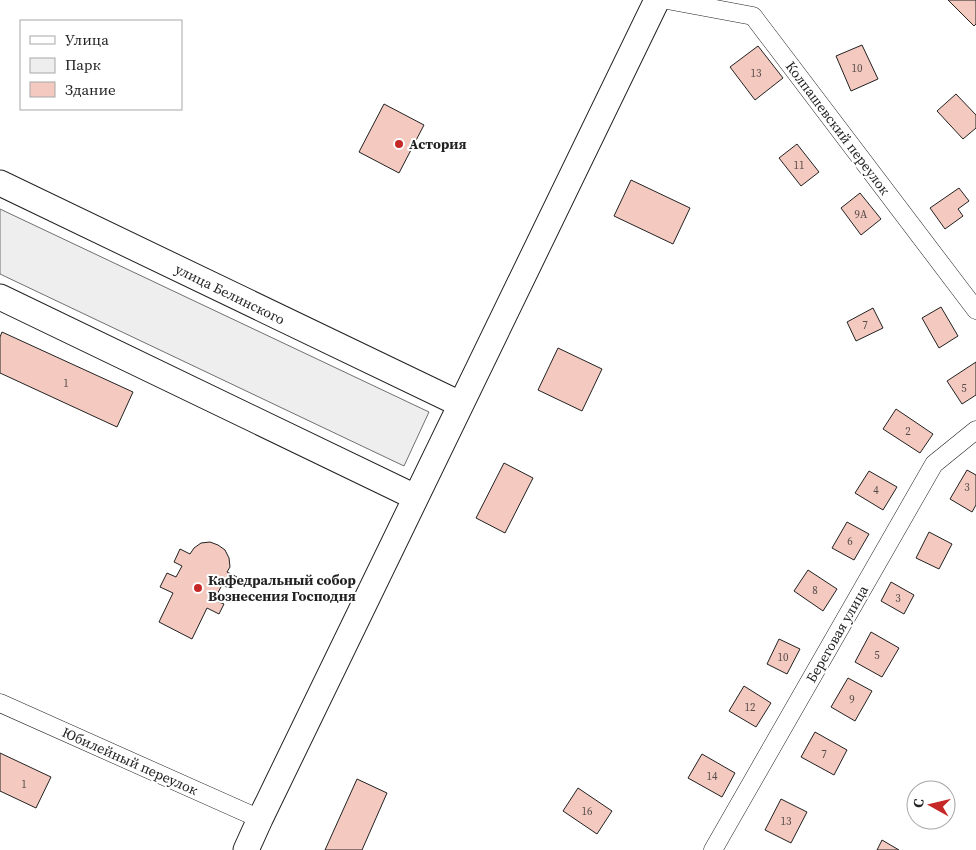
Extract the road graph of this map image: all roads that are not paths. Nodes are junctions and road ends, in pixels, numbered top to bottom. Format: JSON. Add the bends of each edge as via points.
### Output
{"nodes":[{"id":1,"x":657,"y":0,"type":"edge"},
{"id":2,"x":667,"y":0,"type":"edge"},
{"id":3,"x":0,"y":183,"type":"edge"},
{"id":4,"x":0,"y":297,"type":"edge"},
{"id":5,"x":976,"y":310,"type":"edge"},
{"id":6,"x":460,"y":404,"type":"junction"},
{"id":7,"x":976,"y":430,"type":"edge"},
{"id":8,"x":415,"y":497,"type":"junction"},
{"id":9,"x":0,"y":704,"type":"edge"},
{"id":10,"x":260,"y":819,"type":"junction"},
{"id":11,"x":246,"y":850,"type":"edge"},
{"id":12,"x":713,"y":850,"type":"edge"}],
"edges":[{"from":1,"to":6,"type":"street"},
{"from":2,"to":5,"type":"street","name":"Колпашевский переулок","via":[[754,16]]},
{"from":3,"to":6,"type":"street","name":"улица Белинского"},
{"from":4,"to":8,"type":"street"},
{"from":6,"to":8,"type":"street"},
{"from":7,"to":12,"type":"street","name":"Береговая улица","via":[[934,464]]},
{"from":8,"to":10,"type":"street"},
{"from":9,"to":10,"type":"street","name":"Юбилейный переулок"},
{"from":10,"to":11,"type":"street"}]}
